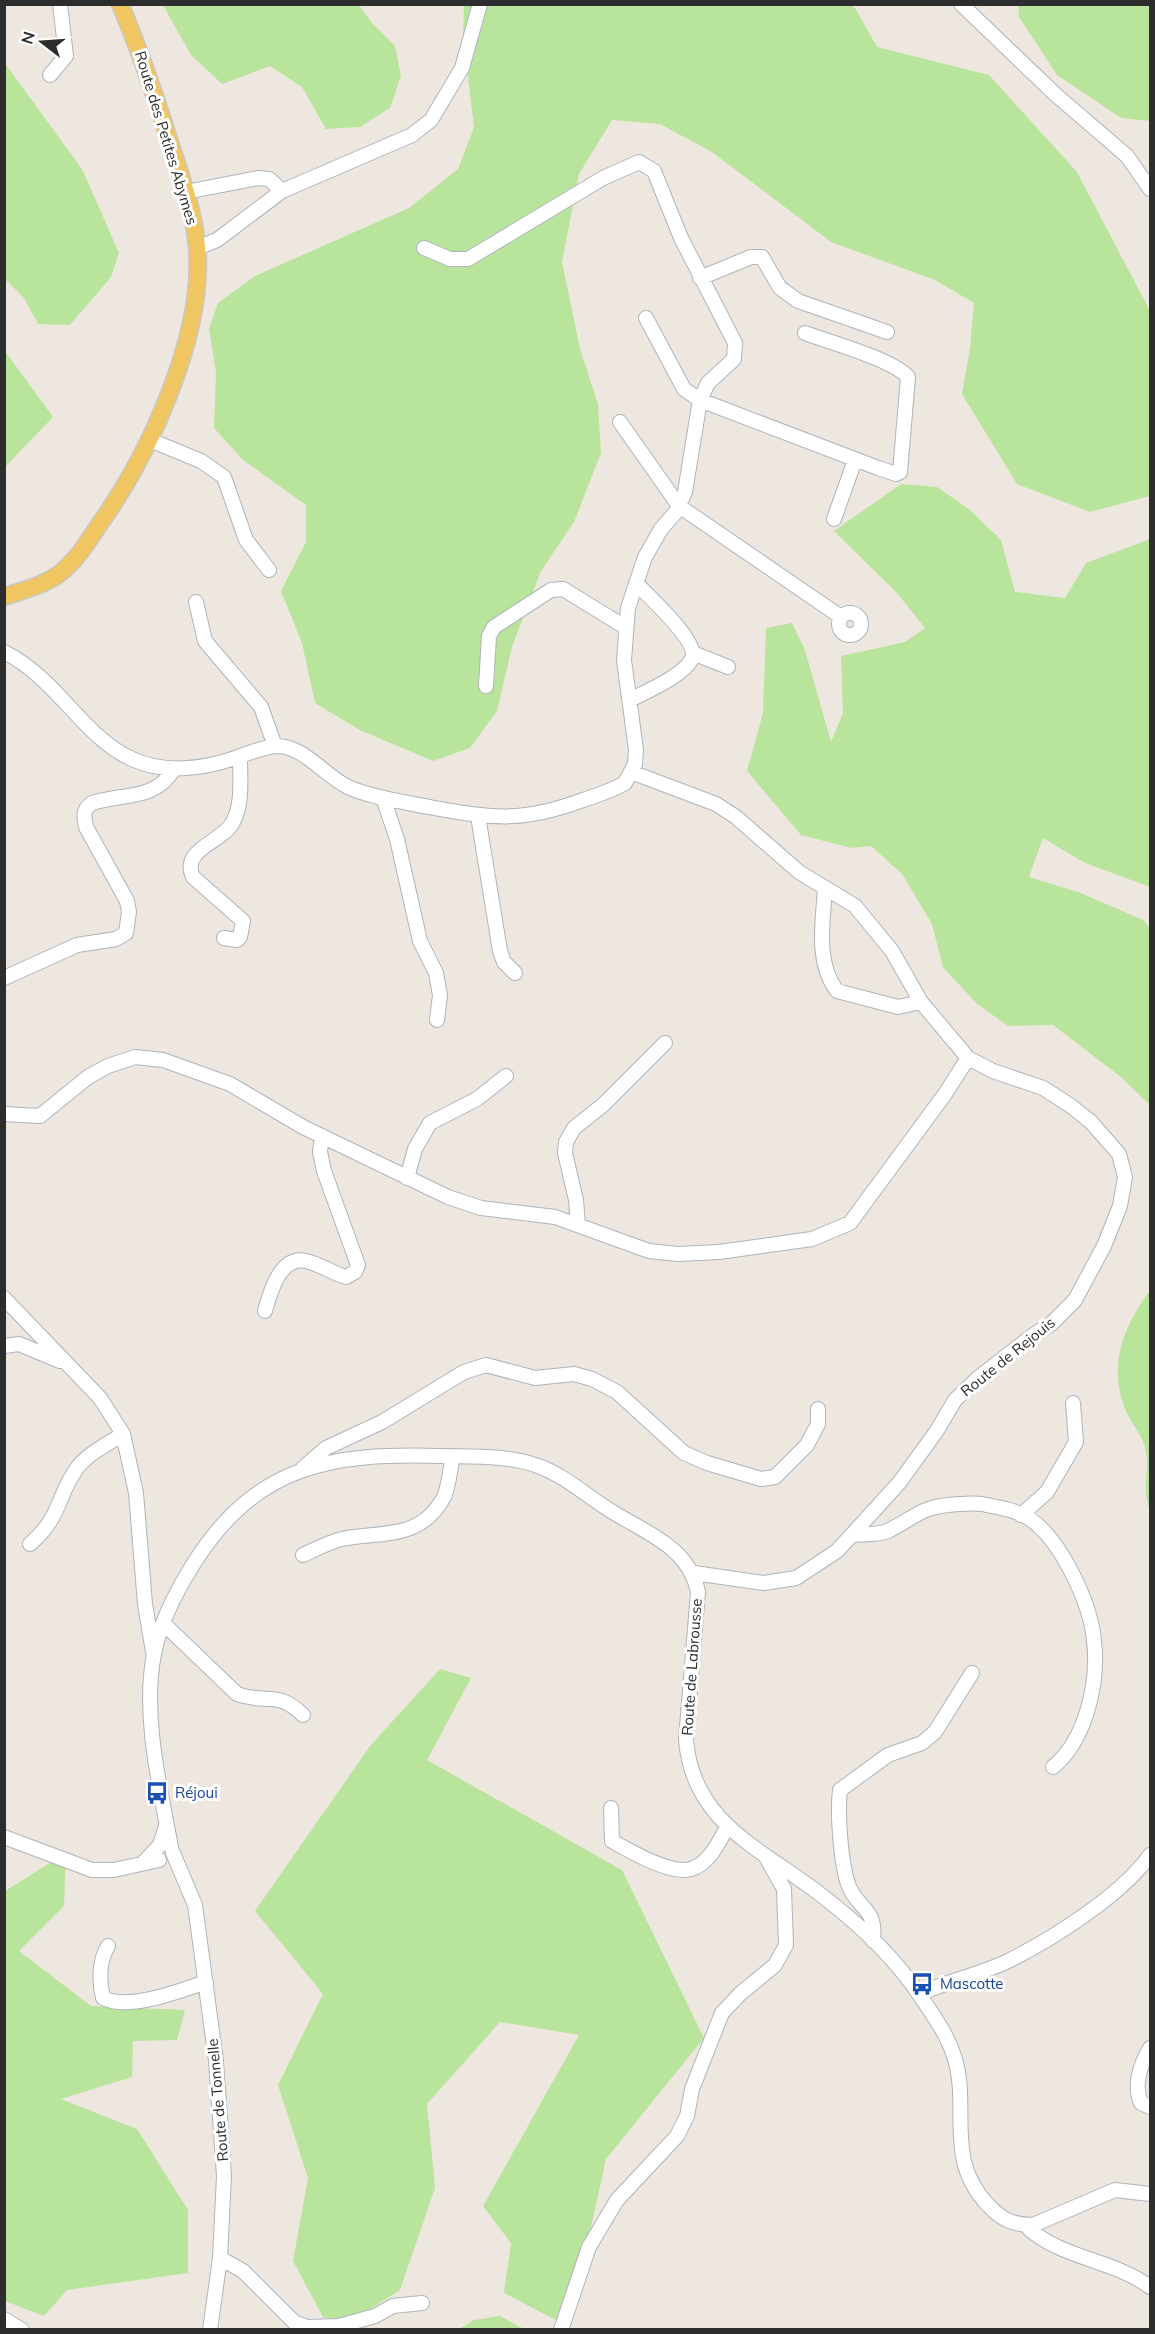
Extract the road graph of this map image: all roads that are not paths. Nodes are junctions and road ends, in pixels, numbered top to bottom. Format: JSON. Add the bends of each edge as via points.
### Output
{"nodes":[{"id":1,"x":60,"y":4,"type":"edge"},
{"id":2,"x":120,"y":4,"type":"edge"},
{"id":3,"x":480,"y":4,"type":"edge"},
{"id":4,"x":961,"y":4,"type":"edge"},
{"id":5,"x":50,"y":75,"type":"dead end"},
{"id":6,"x":1150,"y":189,"type":"edge"},
{"id":7,"x":282,"y":191,"type":"junction"},
{"id":8,"x":186,"y":192,"type":"junction"},
{"id":9,"x":197,"y":248,"type":"junction"},
{"id":10,"x":424,"y":248,"type":"dead end"},
{"id":11,"x":700,"y":278,"type":"junction"},
{"id":12,"x":646,"y":318,"type":"dead end"},
{"id":13,"x":888,"y":332,"type":"dead end"},
{"id":14,"x":805,"y":333,"type":"dead end"},
{"id":15,"x":700,"y":400,"type":"junction"},
{"id":16,"x":620,"y":422,"type":"dead end"},
{"id":17,"x":150,"y":440,"type":"junction"},
{"id":18,"x":855,"y":460,"type":"junction"},
{"id":19,"x":679,"y":506,"type":"junction"},
{"id":20,"x":834,"y":519,"type":"dead end"},
{"id":21,"x":269,"y":570,"type":"dead end"},
{"id":22,"x":636,"y":583,"type":"junction"},
{"id":23,"x":4,"y":597,"type":"edge"},
{"id":24,"x":196,"y":602,"type":"dead end"},
{"id":25,"x":841,"y":617,"type":"dead end"},
{"id":26,"x":625,"y":627,"type":"junction"},
{"id":27,"x":4,"y":652,"type":"edge"},
{"id":28,"x":693,"y":653,"type":"junction"},
{"id":29,"x":728,"y":667,"type":"dead end"},
{"id":30,"x":486,"y":686,"type":"dead end"},
{"id":31,"x":630,"y":700,"type":"junction"},
{"id":32,"x":276,"y":746,"type":"junction"},
{"id":33,"x":240,"y":757,"type":"junction"},
{"id":34,"x":174,"y":769,"type":"junction"},
{"id":35,"x":631,"y":772,"type":"junction"},
{"id":36,"x":383,"y":798,"type":"junction"},
{"id":37,"x":478,"y":816,"type":"junction"},
{"id":38,"x":825,"y":888,"type":"junction"},
{"id":39,"x":224,"y":938,"type":"dead end"},
{"id":40,"x":515,"y":973,"type":"dead end"},
{"id":41,"x":4,"y":978,"type":"edge"},
{"id":42,"x":921,"y":1002,"type":"junction"},
{"id":43,"x":436,"y":1020,"type":"dead end"},
{"id":44,"x":665,"y":1043,"type":"dead end"},
{"id":45,"x":968,"y":1058,"type":"junction"},
{"id":46,"x":506,"y":1076,"type":"dead end"},
{"id":47,"x":4,"y":1114,"type":"edge"},
{"id":48,"x":322,"y":1136,"type":"junction"},
{"id":49,"x":407,"y":1178,"type":"junction"},
{"id":50,"x":578,"y":1224,"type":"junction"},
{"id":51,"x":4,"y":1298,"type":"edge"},
{"id":52,"x":265,"y":1311,"type":"dead end"},
{"id":53,"x":4,"y":1346,"type":"edge"},
{"id":54,"x":62,"y":1362,"type":"junction"},
{"id":55,"x":1072,"y":1403,"type":"dead end"},
{"id":56,"x":818,"y":1409,"type":"dead end"},
{"id":57,"x":123,"y":1434,"type":"junction"},
{"id":58,"x":453,"y":1456,"type":"junction"},
{"id":59,"x":301,"y":1470,"type":"junction"},
{"id":60,"x":1021,"y":1515,"type":"junction"},
{"id":61,"x":852,"y":1535,"type":"junction"},
{"id":62,"x":30,"y":1544,"type":"dead end"},
{"id":63,"x":303,"y":1555,"type":"dead end"},
{"id":64,"x":694,"y":1573,"type":"junction"},
{"id":65,"x":163,"y":1623,"type":"junction"},
{"id":66,"x":154,"y":1654,"type":"junction"},
{"id":67,"x":972,"y":1672,"type":"dead end"},
{"id":68,"x":303,"y":1715,"type":"dead end"},
{"id":69,"x":1053,"y":1767,"type":"dead end"},
{"id":70,"x":611,"y":1808,"type":"dead end"},
{"id":71,"x":726,"y":1827,"type":"junction"},
{"id":72,"x":4,"y":1837,"type":"edge"},
{"id":73,"x":164,"y":1853,"type":"junction"},
{"id":74,"x":764,"y":1853,"type":"junction"},
{"id":75,"x":1150,"y":1855,"type":"edge"},
{"id":76,"x":873,"y":1941,"type":"junction"},
{"id":77,"x":108,"y":1946,"type":"dead end"},
{"id":78,"x":206,"y":1982,"type":"junction"},
{"id":79,"x":919,"y":1994,"type":"junction"},
{"id":80,"x":1150,"y":2048,"type":"edge"},
{"id":81,"x":1150,"y":2107,"type":"edge"},
{"id":82,"x":1150,"y":2194,"type":"edge"},
{"id":83,"x":1025,"y":2225,"type":"junction"},
{"id":84,"x":220,"y":2258,"type":"junction"},
{"id":85,"x":1150,"y":2287,"type":"edge"},
{"id":86,"x":422,"y":2303,"type":"dead end"},
{"id":87,"x":4,"y":2319,"type":"edge"},
{"id":88,"x":22,"y":2330,"type":"edge"},
{"id":89,"x":210,"y":2330,"type":"edge"},
{"id":90,"x":561,"y":2330,"type":"edge"}],
"edges":[{"from":1,"to":5,"type":"street","via":[[66,56]]},
{"from":2,"to":8,"type":"main road","name":"Route des Petites Abymes"},
{"from":3,"to":7,"type":"street","via":[[462,68],[431,120],[412,135]]},
{"from":4,"to":6,"type":"street","via":[[1126,156]]},
{"from":7,"to":8,"type":"street","via":[[269,179],[258,178]]},
{"from":7,"to":9,"type":"street","via":[[217,240]]},
{"from":8,"to":9,"type":"main road","name":"Route des Petites Abymes"},
{"from":9,"to":17,"type":"main road","name":"Route des Petites Abymes","via":[[195,302],[188,332]]},
{"from":10,"to":11,"type":"street","via":[[450,260],[468,259],[603,178],[639,162],[654,171]]},
{"from":11,"to":13,"type":"street","via":[[751,257],[762,257],[780,288],[798,301]]},
{"from":11,"to":15,"type":"street","via":[[735,343],[734,359],[708,383]]},
{"from":12,"to":15,"type":"street","via":[[684,389]]},
{"from":14,"to":18,"type":"street","via":[[908,376],[900,472]]},
{"from":15,"to":18,"type":"street"},
{"from":15,"to":19,"type":"street","via":[[685,492]]},
{"from":16,"to":19,"type":"street"},
{"from":17,"to":21,"type":"street","via":[[201,461],[224,477],[246,540]]},
{"from":17,"to":23,"type":"main road","name":"Route des Petites Abymes","via":[[122,493],[78,556],[53,578]]},
{"from":18,"to":20,"type":"street"},
{"from":19,"to":22,"type":"street","via":[[645,557]]},
{"from":19,"to":25,"type":"street"},
{"from":22,"to":26,"type":"street"},
{"from":22,"to":28,"type":"street","via":[[674,622],[691,643]]},
{"from":24,"to":32,"type":"street","via":[[205,641],[261,707]]},
{"from":26,"to":30,"type":"street","via":[[563,589],[551,590],[494,627],[489,636]]},
{"from":26,"to":31,"type":"street","via":[[624,660]]},
{"from":27,"to":34,"type":"street","via":[[33,670],[115,750],[143,764]]},
{"from":28,"to":29,"type":"street"},
{"from":28,"to":31,"type":"street","via":[[679,672]]},
{"from":31,"to":35,"type":"street","via":[[636,750]]},
{"from":32,"to":33,"type":"street"},
{"from":32,"to":36,"type":"street","via":[[296,751],[351,788]]},
{"from":33,"to":34,"type":"street"},
{"from":33,"to":39,"type":"street","via":[[237,814],[233,823],[190,859],[189,869],[243,921],[237,940]]},
{"from":34,"to":41,"type":"street","via":[[155,789],[86,807],[86,827],[127,901],[126,933],[116,939],[77,945]]},
{"from":35,"to":37,"type":"street","via":[[620,786],[548,812],[502,819]]},
{"from":35,"to":38,"type":"street","name":"Route de Rejouis","via":[[716,804],[799,872]]},
{"from":36,"to":37,"type":"street"},
{"from":36,"to":43,"type":"street","via":[[397,839],[420,941],[436,973],[440,995]]},
{"from":37,"to":40,"type":"street","via":[[500,951]]},
{"from":38,"to":42,"type":"street","name":"Route de Rejouis","via":[[855,906],[874,927]]},
{"from":38,"to":42,"type":"street","via":[[823,960],[837,991],[898,1007]]},
{"from":42,"to":45,"type":"street","name":"Route de Rejouis"},
{"from":44,"to":50,"type":"street","via":[[574,1128],[566,1142]]},
{"from":45,"to":50,"type":"street","via":[[859,1215],[830,1234],[766,1247],[678,1254],[649,1251]]},
{"from":45,"to":61,"type":"street","name":"Route de Rejouis","via":[[1043,1088],[1091,1122],[1119,1154],[1125,1177],[1120,1206],[1091,1274],[1075,1300],[1051,1324],[955,1400],[905,1475]]},
{"from":46,"to":49,"type":"street","via":[[477,1099],[430,1123],[415,1149]]},
{"from":47,"to":48,"type":"street","via":[[40,1116],[88,1077],[135,1057],[163,1060],[230,1084]]},
{"from":48,"to":49,"type":"street"},
{"from":48,"to":52,"type":"street","via":[[324,1171],[358,1265],[356,1272],[346,1277],[304,1260],[296,1261],[272,1285]]},
{"from":49,"to":50,"type":"street","via":[[482,1208],[555,1217]]},
{"from":51,"to":54,"type":"street"},
{"from":53,"to":54,"type":"street","via":[[19,1344]]},
{"from":54,"to":57,"type":"street","via":[[100,1398]]},
{"from":55,"to":60,"type":"street","via":[[1076,1442],[1047,1492]]},
{"from":56,"to":59,"type":"street","via":[[815,1432],[807,1445],[775,1478],[761,1479],[684,1453],[617,1392],[592,1379],[574,1374],[535,1378],[486,1365],[464,1372],[382,1422],[326,1448]]},
{"from":57,"to":62,"type":"street","via":[[82,1462],[55,1517]]},
{"from":57,"to":66,"type":"street","via":[[136,1493],[145,1604]]},
{"from":58,"to":59,"type":"street","via":[[347,1458]]},
{"from":58,"to":63,"type":"street","via":[[444,1496],[419,1524],[380,1537],[340,1539]]},
{"from":58,"to":64,"type":"street","via":[[521,1462],[547,1470],[660,1540],[681,1555]]},
{"from":59,"to":65,"type":"street","via":[[261,1489],[230,1518],[203,1549]]},
{"from":60,"to":61,"type":"street","via":[[979,1503],[933,1506],[886,1532]]},
{"from":60,"to":69,"type":"street","via":[[1041,1529],[1062,1552],[1094,1640],[1093,1678],[1085,1713],[1070,1751]]},
{"from":61,"to":64,"type":"street","name":"Route de Rejouis","via":[[837,1551],[796,1578],[764,1583]]},
{"from":64,"to":71,"type":"street","name":"Route de Labrousse","via":[[698,1592],[688,1707],[688,1762],[694,1782]]},
{"from":65,"to":66,"type":"street"},
{"from":65,"to":68,"type":"street","via":[[237,1694],[282,1699]]},
{"from":66,"to":73,"type":"street","via":[[155,1767],[167,1824]]},
{"from":67,"to":76,"type":"street","via":[[928,1738],[888,1755],[840,1790],[838,1810],[848,1884],[871,1913]]},
{"from":70,"to":71,"type":"street","via":[[612,1840],[668,1867],[690,1869],[703,1863]]},
{"from":71,"to":74,"type":"street","name":"Route de Labrousse"},
{"from":72,"to":73,"type":"street","via":[[92,1870],[114,1870]]},
{"from":73,"to":78,"type":"street","name":"Route de Tonnelle","via":[[182,1874],[195,1905]]},
{"from":74,"to":76,"type":"street","name":"Route de Labrousse","via":[[830,1902]]},
{"from":74,"to":90,"type":"street","via":[[784,1889],[786,1945],[775,1965],[722,2013],[692,2090],[683,2127],[617,2200],[589,2247]]},
{"from":75,"to":79,"type":"street","via":[[1137,1874],[1079,1918],[1005,1962]]},
{"from":76,"to":79,"type":"street","name":"Route de Labrousse"},
{"from":77,"to":78,"type":"street","via":[[101,1966],[101,1988],[103,1998],[109,2001],[149,1999]]},
{"from":78,"to":84,"type":"street","name":"Route de Tonnelle","via":[[223,2148]]},
{"from":79,"to":83,"type":"street","name":"Route de Labrousse","via":[[954,2056],[960,2144],[967,2174],[980,2197],[996,2213],[1006,2221]]},
{"from":80,"to":81,"type":"street","via":[[1137,2085],[1142,2103]]},
{"from":82,"to":83,"type":"street","via":[[1115,2190]]},
{"from":83,"to":85,"type":"street","name":"Route de Labrousse","via":[[1039,2239],[1136,2276]]},
{"from":84,"to":86,"type":"street","via":[[243,2271],[294,2322],[307,2327],[339,2326],[375,2316],[393,2306]]},
{"from":84,"to":89,"type":"street","name":"Route de Tonnelle"},
{"from":87,"to":88,"type":"street"}]}
